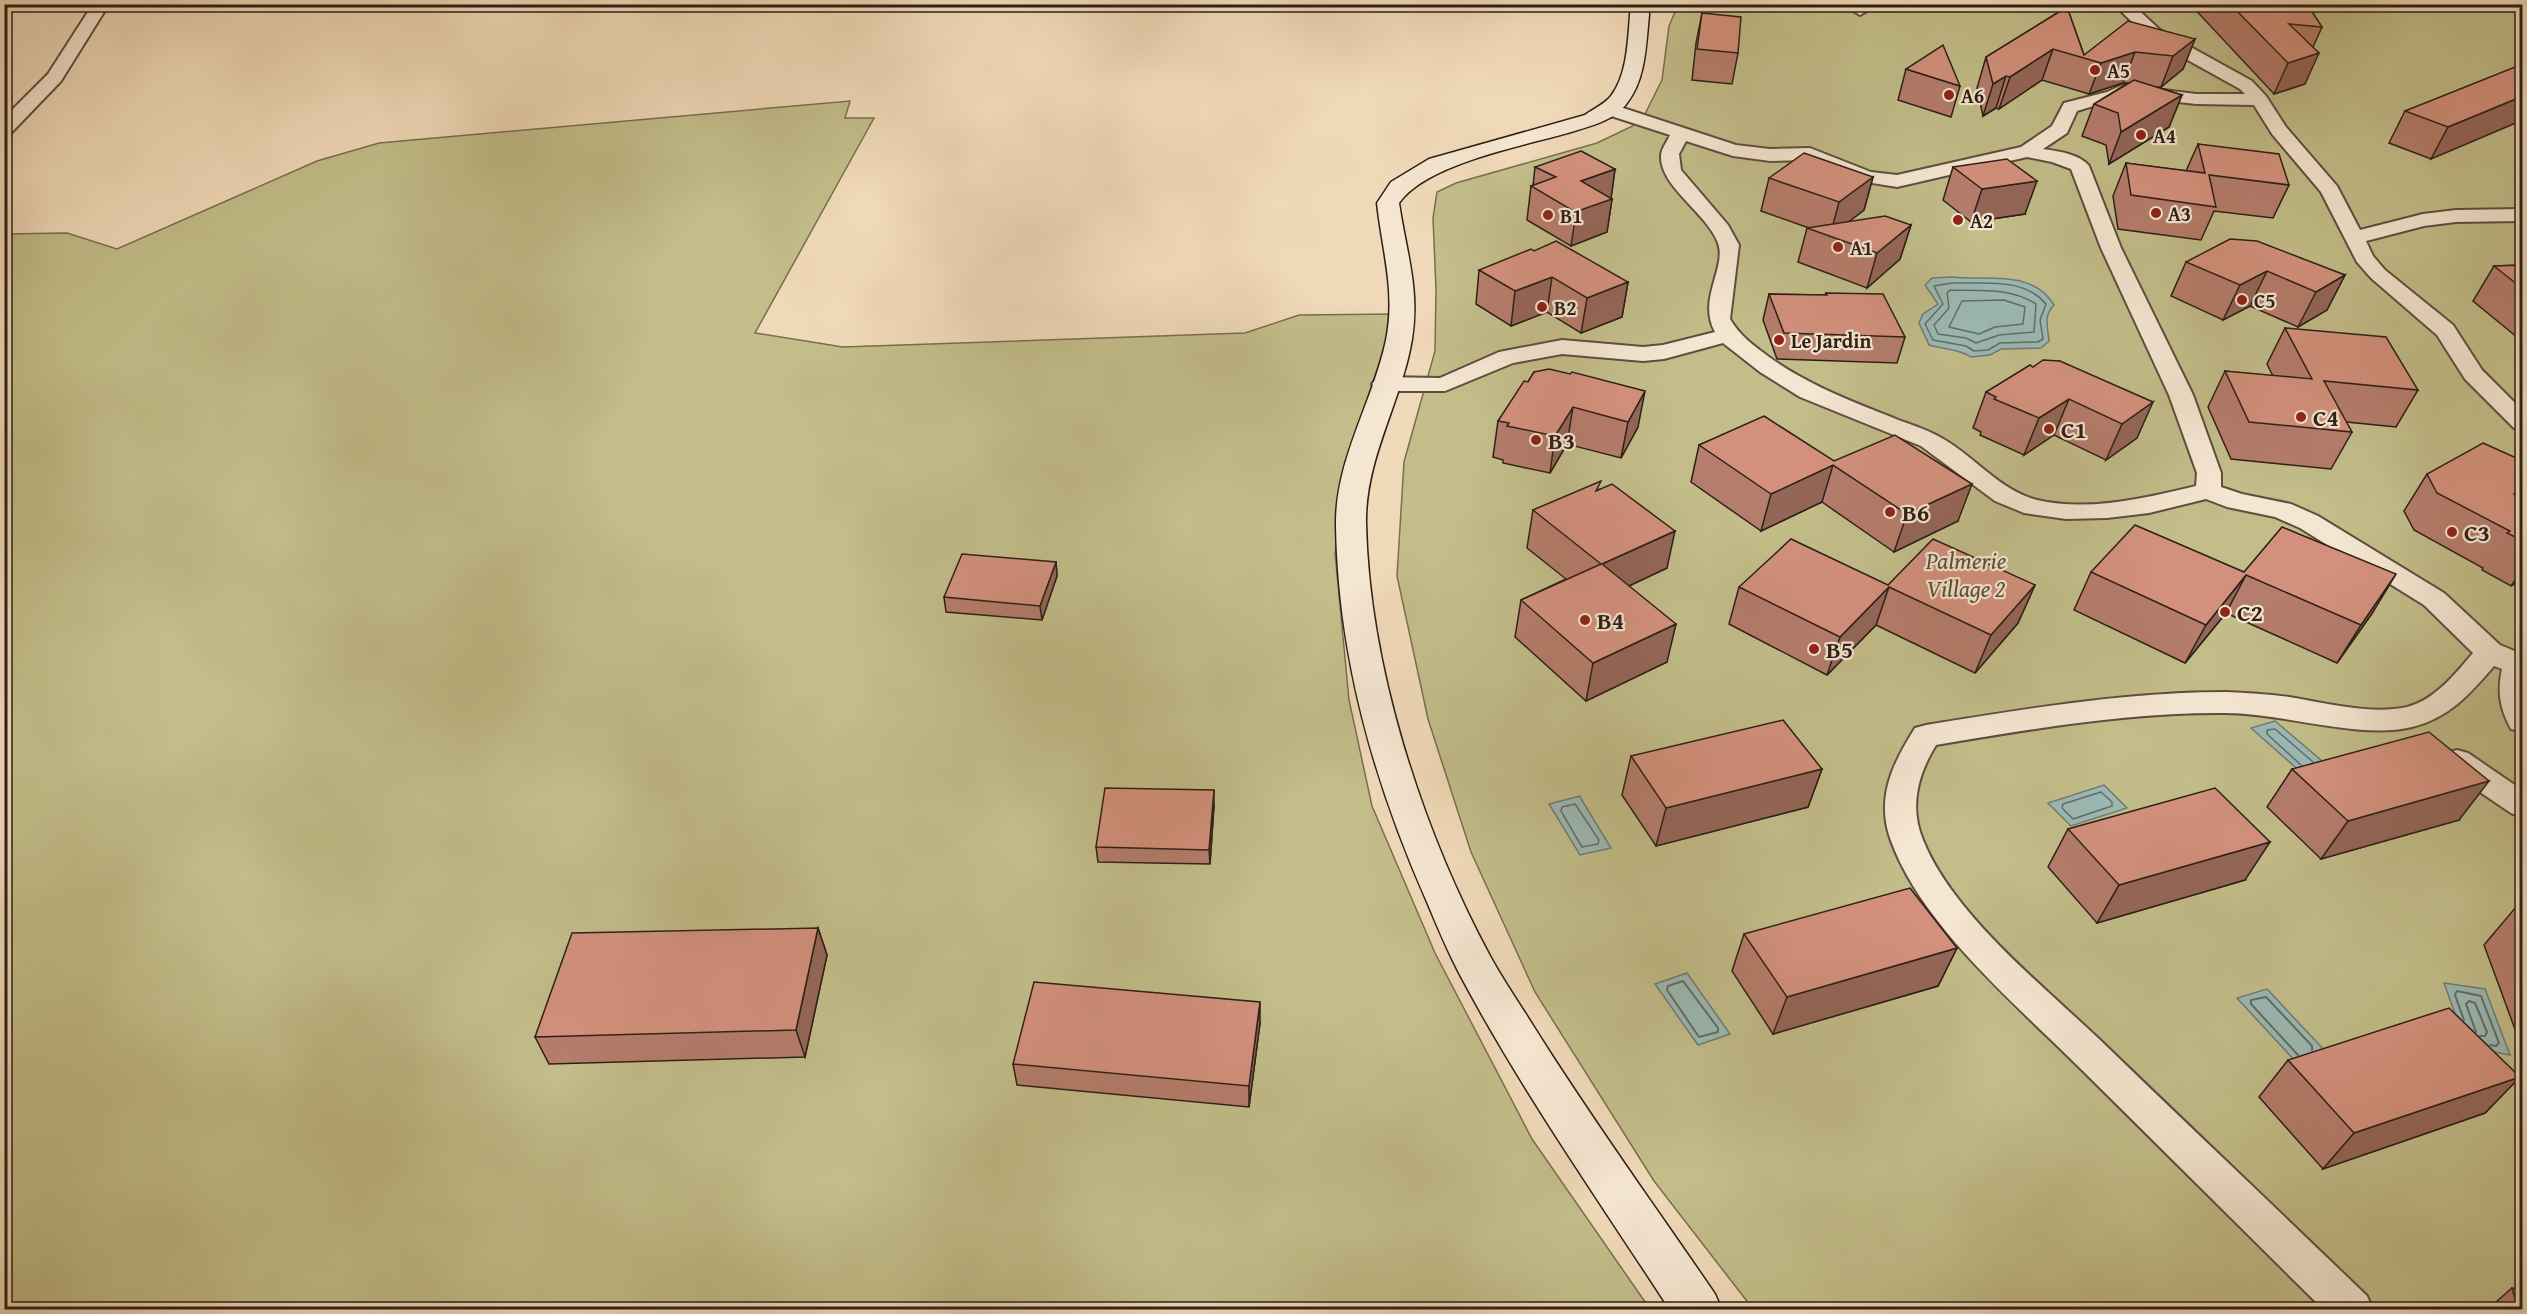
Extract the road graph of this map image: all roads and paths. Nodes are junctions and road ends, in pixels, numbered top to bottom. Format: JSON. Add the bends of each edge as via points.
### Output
{"nodes":[{"id":1,"x":101,"y":4,"type":"edge"},
{"id":2,"x":1640,"y":4,"type":"edge"},
{"id":3,"x":2122,"y":4,"type":"edge"},
{"id":4,"x":2260,"y":100,"type":"junction"},
{"id":5,"x":1608,"y":109,"type":"junction"},
{"id":6,"x":4,"y":129,"type":"edge"},
{"id":7,"x":1680,"y":133,"type":"junction"},
{"id":8,"x":2027,"y":151,"type":"junction"},
{"id":9,"x":2523,"y":215,"type":"edge"},
{"id":10,"x":2354,"y":238,"type":"junction"},
{"id":11,"x":1728,"y":335,"type":"junction"},
{"id":12,"x":1384,"y":384,"type":"junction"},
{"id":13,"x":2523,"y":423,"type":"edge"},
{"id":14,"x":2208,"y":491,"type":"junction"},
{"id":15,"x":2490,"y":652,"type":"junction"},
{"id":16,"x":2520,"y":665,"type":"edge"},
{"id":17,"x":2392,"y":719,"type":"junction"},
{"id":18,"x":2523,"y":722,"type":"edge"},
{"id":19,"x":2523,"y":805,"type":"edge"},
{"id":20,"x":1698,"y":1310,"type":"edge"},
{"id":21,"x":2353,"y":1310,"type":"edge"}],
"edges":[{"from":1,"to":6,"type":"street","via":[[49,84]]},
{"from":2,"to":5,"type":"street","via":[[1627,84],[1618,101]]},
{"from":3,"to":4,"type":"street","via":[[2154,33],[2246,85]]},
{"from":4,"to":8,"type":"street","via":[[2196,99],[2122,90],[2070,107],[2060,129]]},
{"from":4,"to":10,"type":"street","via":[[2279,130],[2330,190]]},
{"from":5,"to":7,"type":"street"},
{"from":5,"to":12,"type":"street","via":[[1592,119],[1437,164],[1399,187],[1388,203],[1403,286],[1398,340]]},
{"from":7,"to":8,"type":"street","via":[[1755,154],[1810,154],[1880,180],[1897,181]]},
{"from":7,"to":11,"type":"street","via":[[1670,154],[1672,171],[1721,229],[1729,245],[1719,319]]},
{"from":8,"to":14,"type":"street","via":[[2079,166],[2111,248],[2181,395],[2209,473]]},
{"from":9,"to":10,"type":"street","via":[[2422,220]]},
{"from":10,"to":13,"type":"street","via":[[2378,274],[2445,330],[2473,374]]},
{"from":11,"to":12,"type":"street","via":[[1643,354],[1562,347],[1508,357],[1444,384]]},
{"from":11,"to":14,"type":"street","via":[[1808,392],[1930,441],[2004,496],[2033,507],[2108,510]]},
{"from":12,"to":20,"type":"street","via":[[1353,487],[1351,522],[1360,636],[1382,733],[1420,844],[1474,964],[1544,1080]]},
{"from":14,"to":15,"type":"street","via":[[2282,510],[2309,522],[2434,599]]},
{"from":15,"to":16,"type":"street"},
{"from":15,"to":17,"type":"street","via":[[2459,686],[2427,711]]},
{"from":16,"to":18,"type":"street","via":[[2512,692]]},
{"from":17,"to":19,"type":"street"},
{"from":17,"to":21,"type":"street","via":[[2348,717],[2270,705],[2182,703],[1926,736],[1909,763],[1899,809],[1906,841],[1924,876],[1963,927]]}]}
